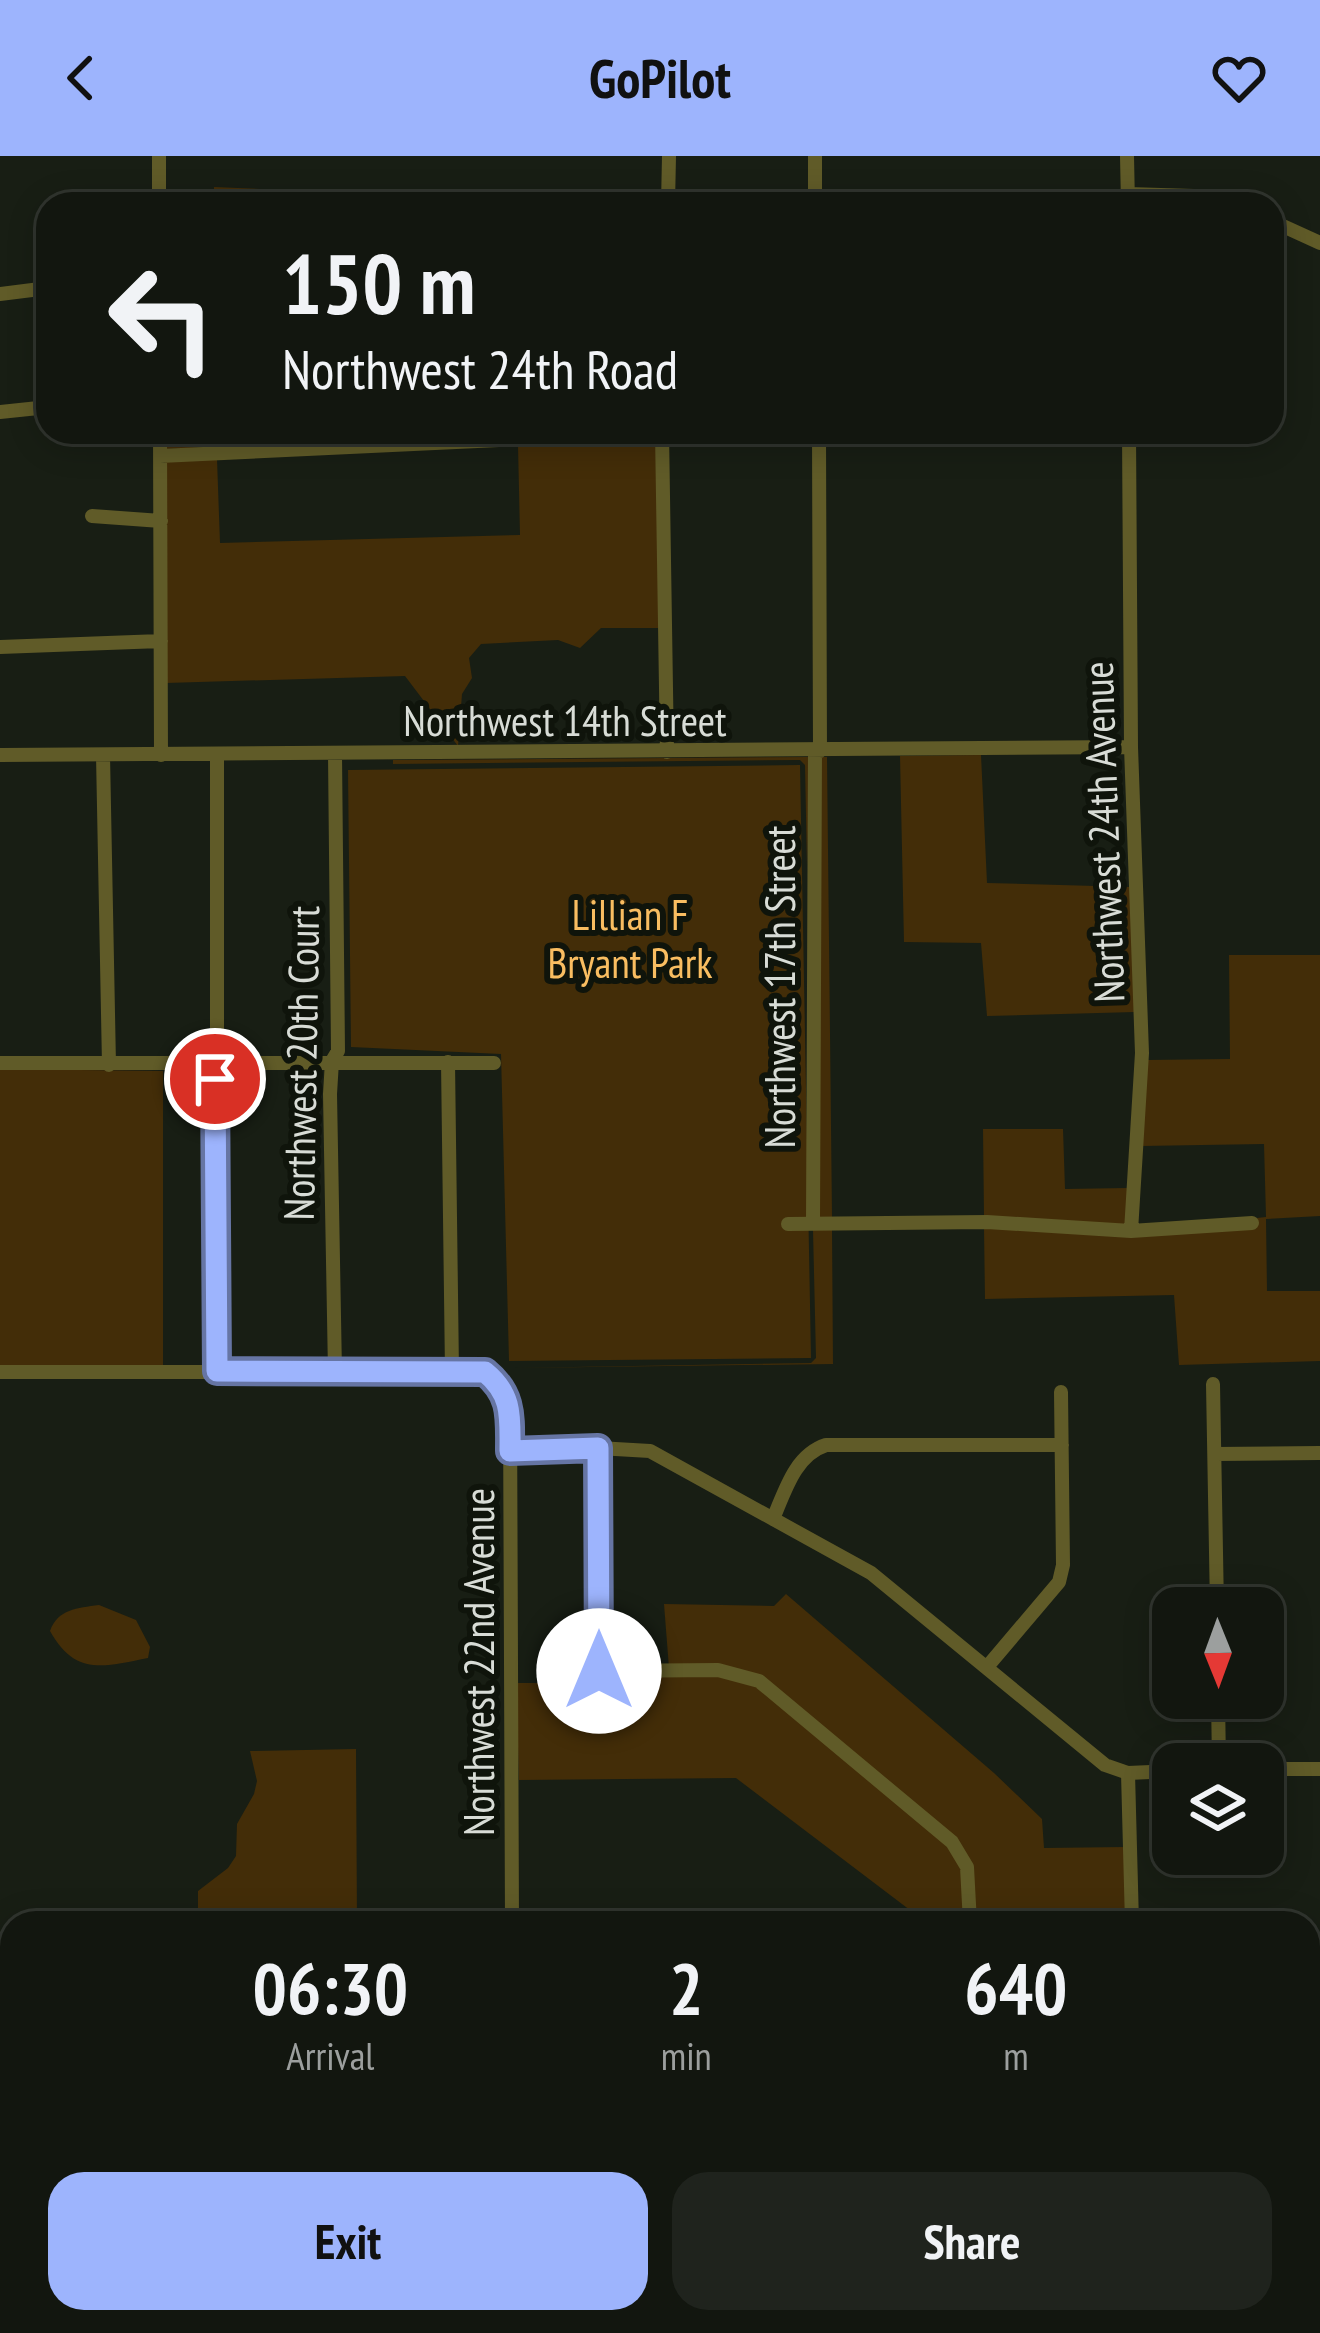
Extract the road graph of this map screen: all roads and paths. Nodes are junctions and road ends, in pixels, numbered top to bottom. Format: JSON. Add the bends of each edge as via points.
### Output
{"nodes":[{"id":1,"x":159,"y":156,"type":"edge"},
{"id":2,"x":669,"y":156,"type":"edge"},
{"id":3,"x":814,"y":156,"type":"edge"},
{"id":4,"x":1127,"y":156,"type":"edge"},
{"id":5,"x":159,"y":192,"type":"edge"},
{"id":6,"x":668,"y":192,"type":"edge"},
{"id":7,"x":815,"y":192,"type":"edge"},
{"id":8,"x":1128,"y":192,"type":"edge"},
{"id":9,"x":1284,"y":226,"type":"edge"},
{"id":10,"x":1320,"y":243,"type":"edge"},
{"id":11,"x":36,"y":290,"type":"edge"},
{"id":12,"x":0,"y":294,"type":"edge"},
{"id":13,"x":36,"y":408,"type":"edge"},
{"id":14,"x":0,"y":412,"type":"edge"},
{"id":15,"x":160,"y":444,"type":"edge"},
{"id":16,"x":409,"y":444,"type":"edge"},
{"id":17,"x":662,"y":444,"type":"edge"},
{"id":18,"x":819,"y":444,"type":"edge"},
{"id":19,"x":1129,"y":444,"type":"edge"},
{"id":20,"x":160,"y":455,"type":"junction"},
{"id":21,"x":92,"y":516,"type":"dead end"},
{"id":22,"x":161,"y":521,"type":"junction"},
{"id":23,"x":161,"y":641,"type":"junction"},
{"id":24,"x":0,"y":646,"type":"edge"},
{"id":25,"x":1131,"y":747,"type":"junction"},
{"id":26,"x":818,"y":751,"type":"junction"},
{"id":27,"x":667,"y":752,"type":"junction"},
{"id":28,"x":161,"y":754,"type":"junction"},
{"id":29,"x":217,"y":754,"type":"junction"},
{"id":30,"x":335,"y":754,"type":"junction"},
{"id":31,"x":0,"y":755,"type":"edge"},
{"id":32,"x":104,"y":755,"type":"junction"},
{"id":33,"x":332,"y":1061,"type":"junction"},
{"id":34,"x":448,"y":1062,"type":"junction"},
{"id":35,"x":0,"y":1063,"type":"edge"},
{"id":36,"x":494,"y":1064,"type":"dead end"},
{"id":37,"x":109,"y":1065,"type":"junction"},
{"id":38,"x":219,"y":1065,"type":"junction"},
{"id":39,"x":1252,"y":1223,"type":"dead end"},
{"id":40,"x":788,"y":1224,"type":"dead end"},
{"id":41,"x":813,"y":1224,"type":"junction"},
{"id":42,"x":1131,"y":1231,"type":"junction"},
{"id":43,"x":217,"y":1371,"type":"junction"},
{"id":44,"x":0,"y":1372,"type":"edge"},
{"id":45,"x":335,"y":1372,"type":"junction"},
{"id":46,"x":452,"y":1372,"type":"junction"},
{"id":47,"x":1213,"y":1384,"type":"dead end"},
{"id":48,"x":1061,"y":1392,"type":"dead end"},
{"id":49,"x":1062,"y":1445,"type":"junction"},
{"id":50,"x":598,"y":1448,"type":"junction"},
{"id":51,"x":510,"y":1451,"type":"junction"},
{"id":52,"x":1320,"y":1453,"type":"edge"},
{"id":53,"x":1215,"y":1454,"type":"junction"},
{"id":54,"x":773,"y":1519,"type":"junction"},
{"id":55,"x":1217,"y":1587,"type":"edge"},
{"id":56,"x":987,"y":1667,"type":"junction"},
{"id":57,"x":599,"y":1671,"type":"junction"},
{"id":58,"x":600,"y":1696,"type":"dead end"},
{"id":59,"x":1284,"y":1769,"type":"edge"},
{"id":60,"x":1320,"y":1769,"type":"edge"},
{"id":61,"x":1152,"y":1772,"type":"edge"},
{"id":62,"x":1128,"y":1773,"type":"junction"},
{"id":63,"x":512,"y":1911,"type":"edge"},
{"id":64,"x":969,"y":1911,"type":"edge"},
{"id":65,"x":1132,"y":1911,"type":"edge"}],
"edges":[{"from":1,"to":5,"type":"street"},
{"from":2,"to":6,"type":"street"},
{"from":3,"to":7,"type":"street"},
{"from":4,"to":8,"type":"street"},
{"from":9,"to":10,"type":"street"},
{"from":11,"to":12,"type":"street"},
{"from":13,"to":14,"type":"street"},
{"from":15,"to":20,"type":"street"},
{"from":16,"to":20,"type":"street"},
{"from":17,"to":27,"type":"street"},
{"from":18,"to":26,"type":"street","name":"Northwest 17th Street"},
{"from":19,"to":25,"type":"street","name":"Northwest 24th Avenue"},
{"from":20,"to":22,"type":"street"},
{"from":21,"to":22,"type":"street"},
{"from":22,"to":23,"type":"street"},
{"from":23,"to":24,"type":"street"},
{"from":23,"to":28,"type":"street"},
{"from":25,"to":26,"type":"street","name":"Northwest 14th Street"},
{"from":25,"to":42,"type":"street","name":"Northwest 24th Avenue","via":[[1142,1053]]},
{"from":26,"to":27,"type":"street","name":"Northwest 14th Street"},
{"from":26,"to":41,"type":"street","name":"Northwest 17th Street"},
{"from":27,"to":30,"type":"street","name":"Northwest 14th Street"},
{"from":28,"to":29,"type":"street","name":"Northwest 14th Street"},
{"from":28,"to":32,"type":"street","name":"Northwest 14th Street"},
{"from":29,"to":30,"type":"street","name":"Northwest 14th Street"},
{"from":29,"to":38,"type":"street"},
{"from":30,"to":33,"type":"street","name":"Northwest 20th Court"},
{"from":31,"to":32,"type":"street","name":"Northwest 14th Street"},
{"from":32,"to":37,"type":"street"},
{"from":33,"to":34,"type":"street"},
{"from":33,"to":38,"type":"street"},
{"from":33,"to":45,"type":"street","name":"Northwest 20th Court"},
{"from":34,"to":36,"type":"street"},
{"from":34,"to":46,"type":"street"},
{"from":35,"to":37,"type":"street"},
{"from":37,"to":38,"type":"street"},
{"from":38,"to":43,"type":"street"},
{"from":39,"to":42,"type":"street"},
{"from":40,"to":41,"type":"street"},
{"from":41,"to":42,"type":"street"},
{"from":43,"to":44,"type":"street"},
{"from":43,"to":45,"type":"street"},
{"from":45,"to":46,"type":"street"},
{"from":46,"to":51,"type":"street","name":"Northwest 22nd Avenue","via":[[485,1372],[500,1384],[510,1401]]},
{"from":47,"to":53,"type":"street"},
{"from":48,"to":49,"type":"street"},
{"from":49,"to":54,"type":"street","via":[[826,1445],[810,1450],[790,1477]]},
{"from":49,"to":56,"type":"street","via":[[1059,1582]]},
{"from":50,"to":51,"type":"street"},
{"from":50,"to":54,"type":"street","via":[[650,1451]]},
{"from":50,"to":57,"type":"street"},
{"from":51,"to":63,"type":"street","name":"Northwest 22nd Avenue"},
{"from":52,"to":53,"type":"street"},
{"from":53,"to":55,"type":"street"},
{"from":54,"to":56,"type":"street","via":[[872,1573]]},
{"from":56,"to":62,"type":"street","via":[[1105,1766]]},
{"from":57,"to":58,"type":"street"},
{"from":57,"to":64,"type":"street","via":[[718,1670],[759,1681],[952,1842],[967,1867]]},
{"from":59,"to":60,"type":"street"},
{"from":61,"to":62,"type":"street"},
{"from":62,"to":65,"type":"street"}]}
